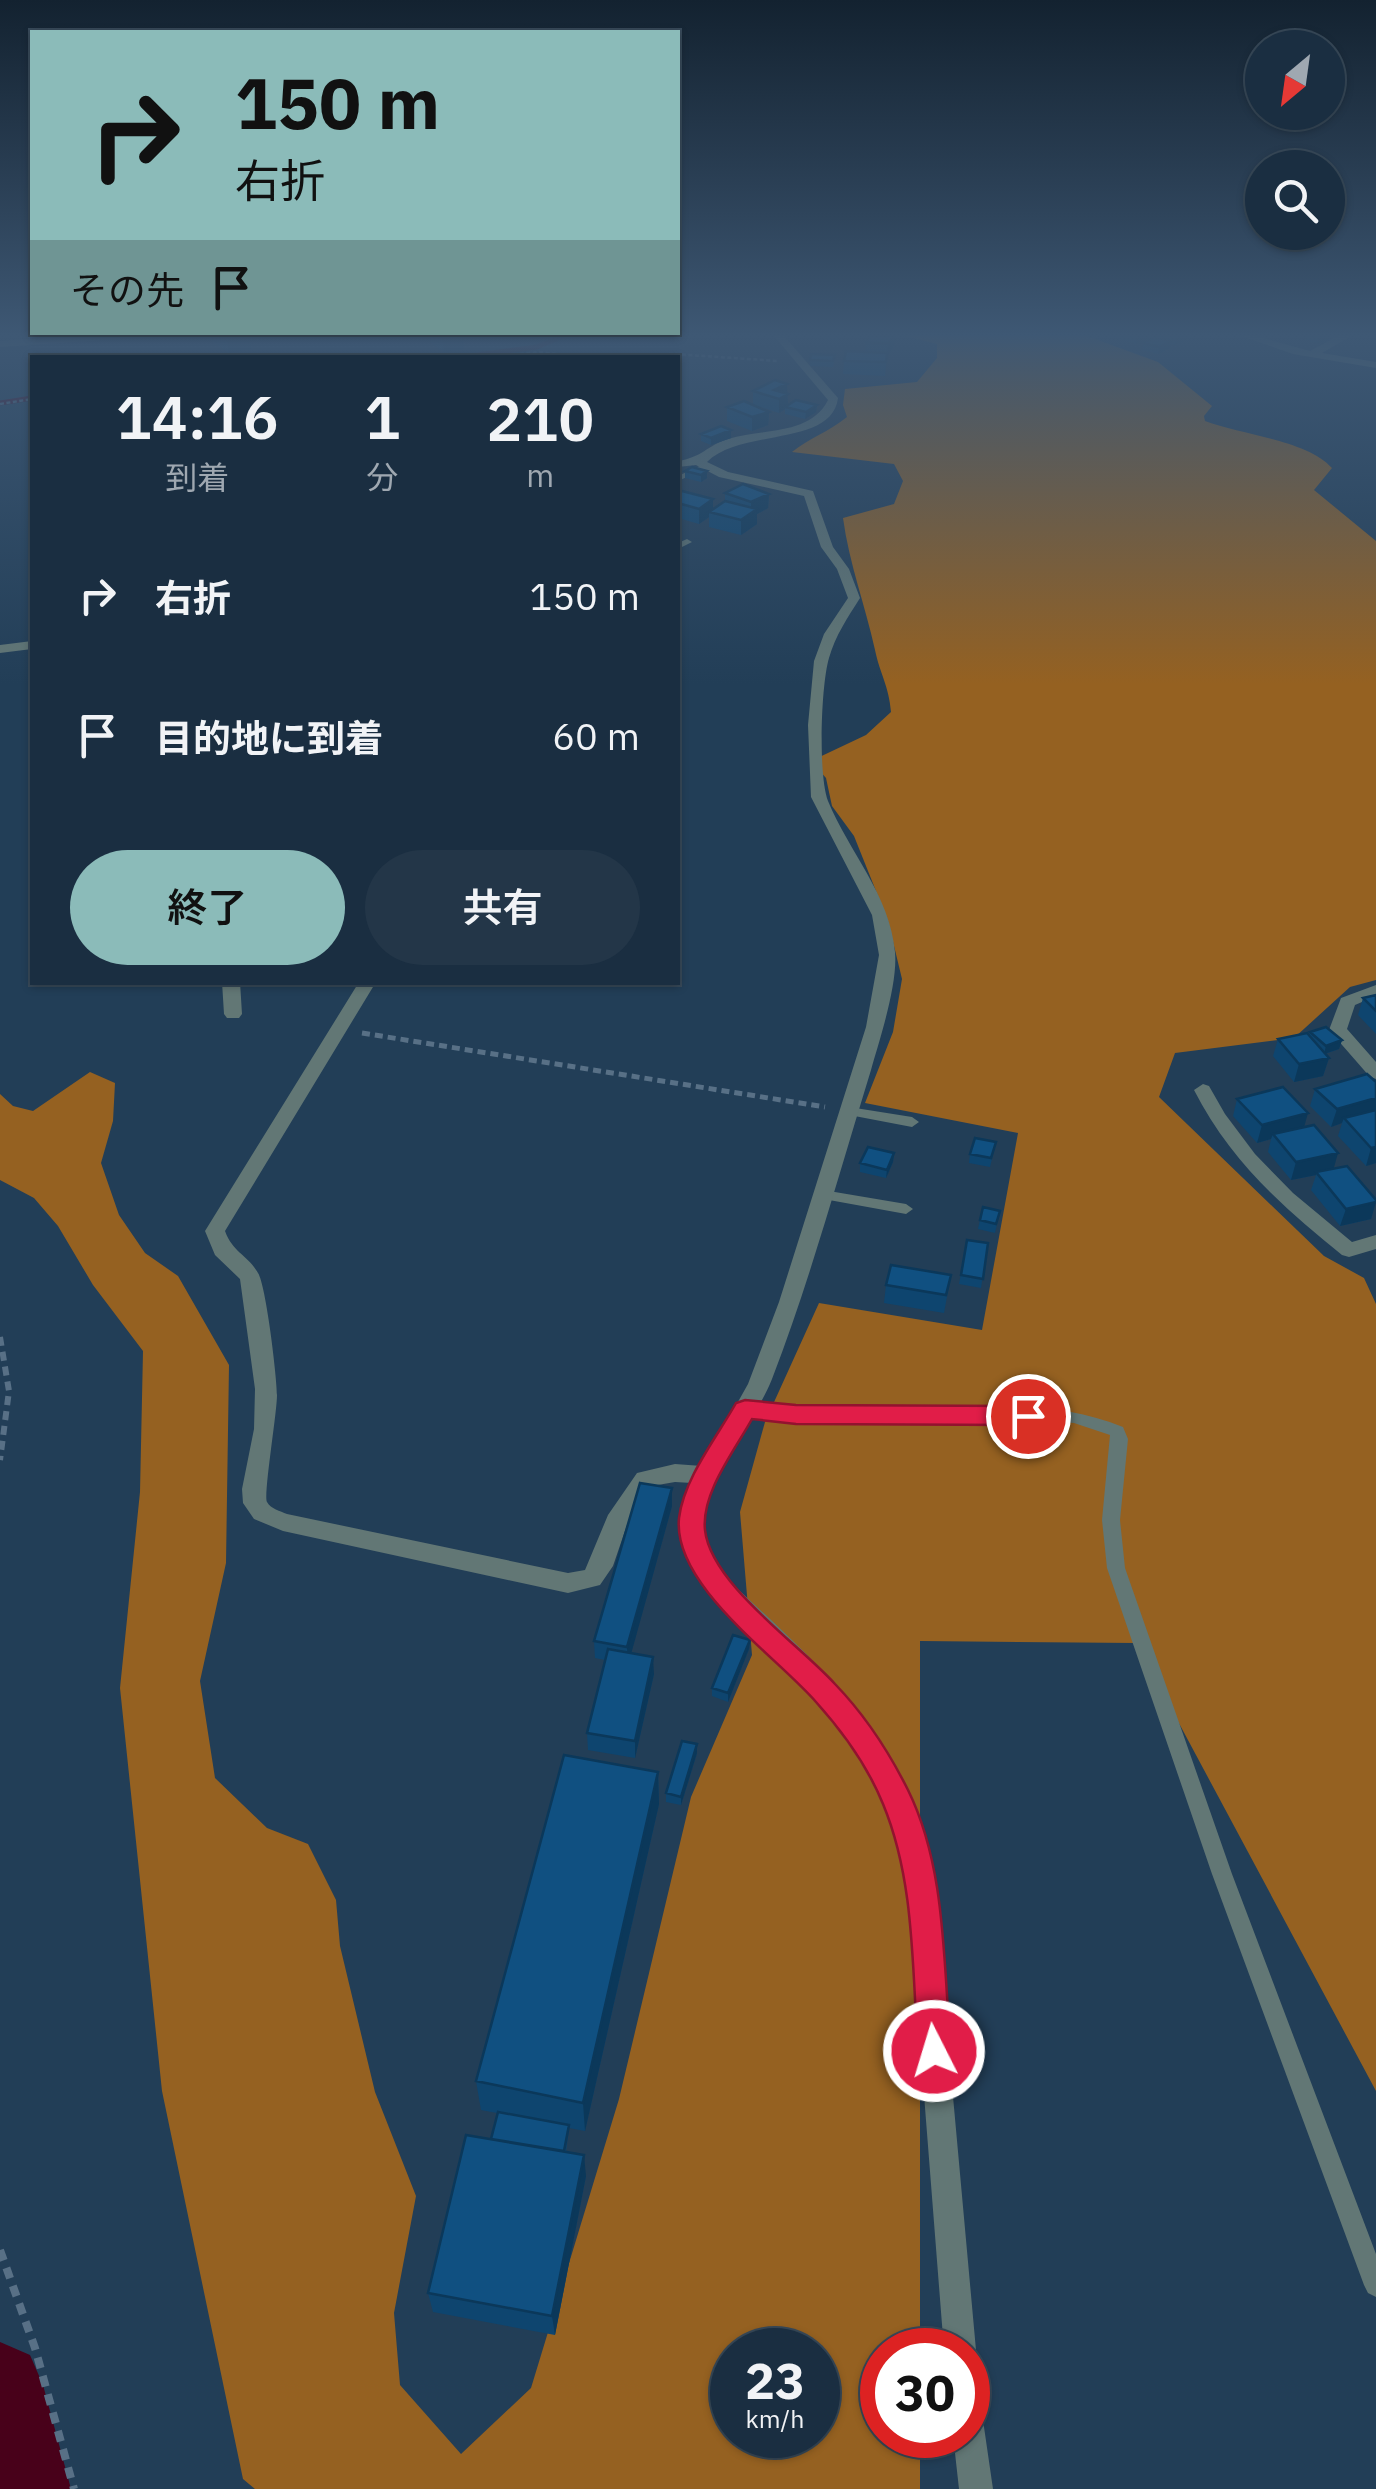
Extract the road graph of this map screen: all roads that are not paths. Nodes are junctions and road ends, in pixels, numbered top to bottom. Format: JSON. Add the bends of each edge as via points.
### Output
{"nodes":[{"id":1,"x":710,"y":452,"type":"edge"},
{"id":2,"x":680,"y":464,"type":"edge"},
{"id":3,"x":703,"y":464,"type":"junction"},
{"id":4,"x":680,"y":478,"type":"edge"},
{"id":5,"x":30,"y":645,"type":"edge"},
{"id":6,"x":0,"y":649,"type":"edge"},
{"id":7,"x":230,"y":985,"type":"edge"},
{"id":8,"x":366,"y":985,"type":"edge"},
{"id":9,"x":1376,"y":990,"type":"edge"},
{"id":10,"x":233,"y":1014,"type":"dead end"},
{"id":11,"x":1376,"y":1073,"type":"edge"},
{"id":12,"x":1203,"y":1090,"type":"dead end"},
{"id":13,"x":849,"y":1111,"type":"junction"},
{"id":14,"x":912,"y":1122,"type":"dead end"},
{"id":15,"x":823,"y":1195,"type":"junction"},
{"id":16,"x":906,"y":1209,"type":"dead end"},
{"id":17,"x":1376,"y":1242,"type":"edge"},
{"id":18,"x":745,"y":1409,"type":"junction"},
{"id":19,"x":709,"y":1475,"type":"junction"},
{"id":20,"x":1376,"y":2285,"type":"edge"},
{"id":21,"x":958,"y":2328,"type":"edge"},
{"id":22,"x":972,"y":2458,"type":"edge"},
{"id":23,"x":976,"y":2489,"type":"edge"}],
"edges":[{"from":1,"to":3,"type":"street"},
{"from":2,"to":3,"type":"street"},
{"from":3,"to":4,"type":"lane"},
{"from":3,"to":13,"type":"street","via":[[720,474],[810,494],[854,598],[821,661],[815,725],[819,798],[880,915],[887,956]]},
{"from":5,"to":6,"type":"street"},
{"from":7,"to":10,"type":"street"},
{"from":8,"to":19,"type":"street","via":[[215,1231],[222,1250],[250,1276],[266,1390],[253,1489],[262,1514],[568,1583],[592,1578],[601,1566],[616,1522],[645,1479]]},
{"from":9,"to":11,"type":"street","via":[[1347,1002],[1338,1030]]},
{"from":12,"to":17,"type":"street","via":[[1275,1191],[1349,1250]]},
{"from":13,"to":14,"type":"lane"},
{"from":13,"to":15,"type":"street"},
{"from":15,"to":16,"type":"lane"},
{"from":15,"to":18,"type":"street","via":[[790,1302]]},
{"from":18,"to":19,"type":"street"},
{"from":18,"to":20,"type":"lane","via":[[1009,1414],[1090,1420],[1117,1431],[1109,1499],[1116,1568]]},
{"from":19,"to":21,"type":"street","via":[[692,1514],[703,1566],[864,1741],[896,1798],[918,1864]]},
{"from":22,"to":23,"type":"street"}]}
